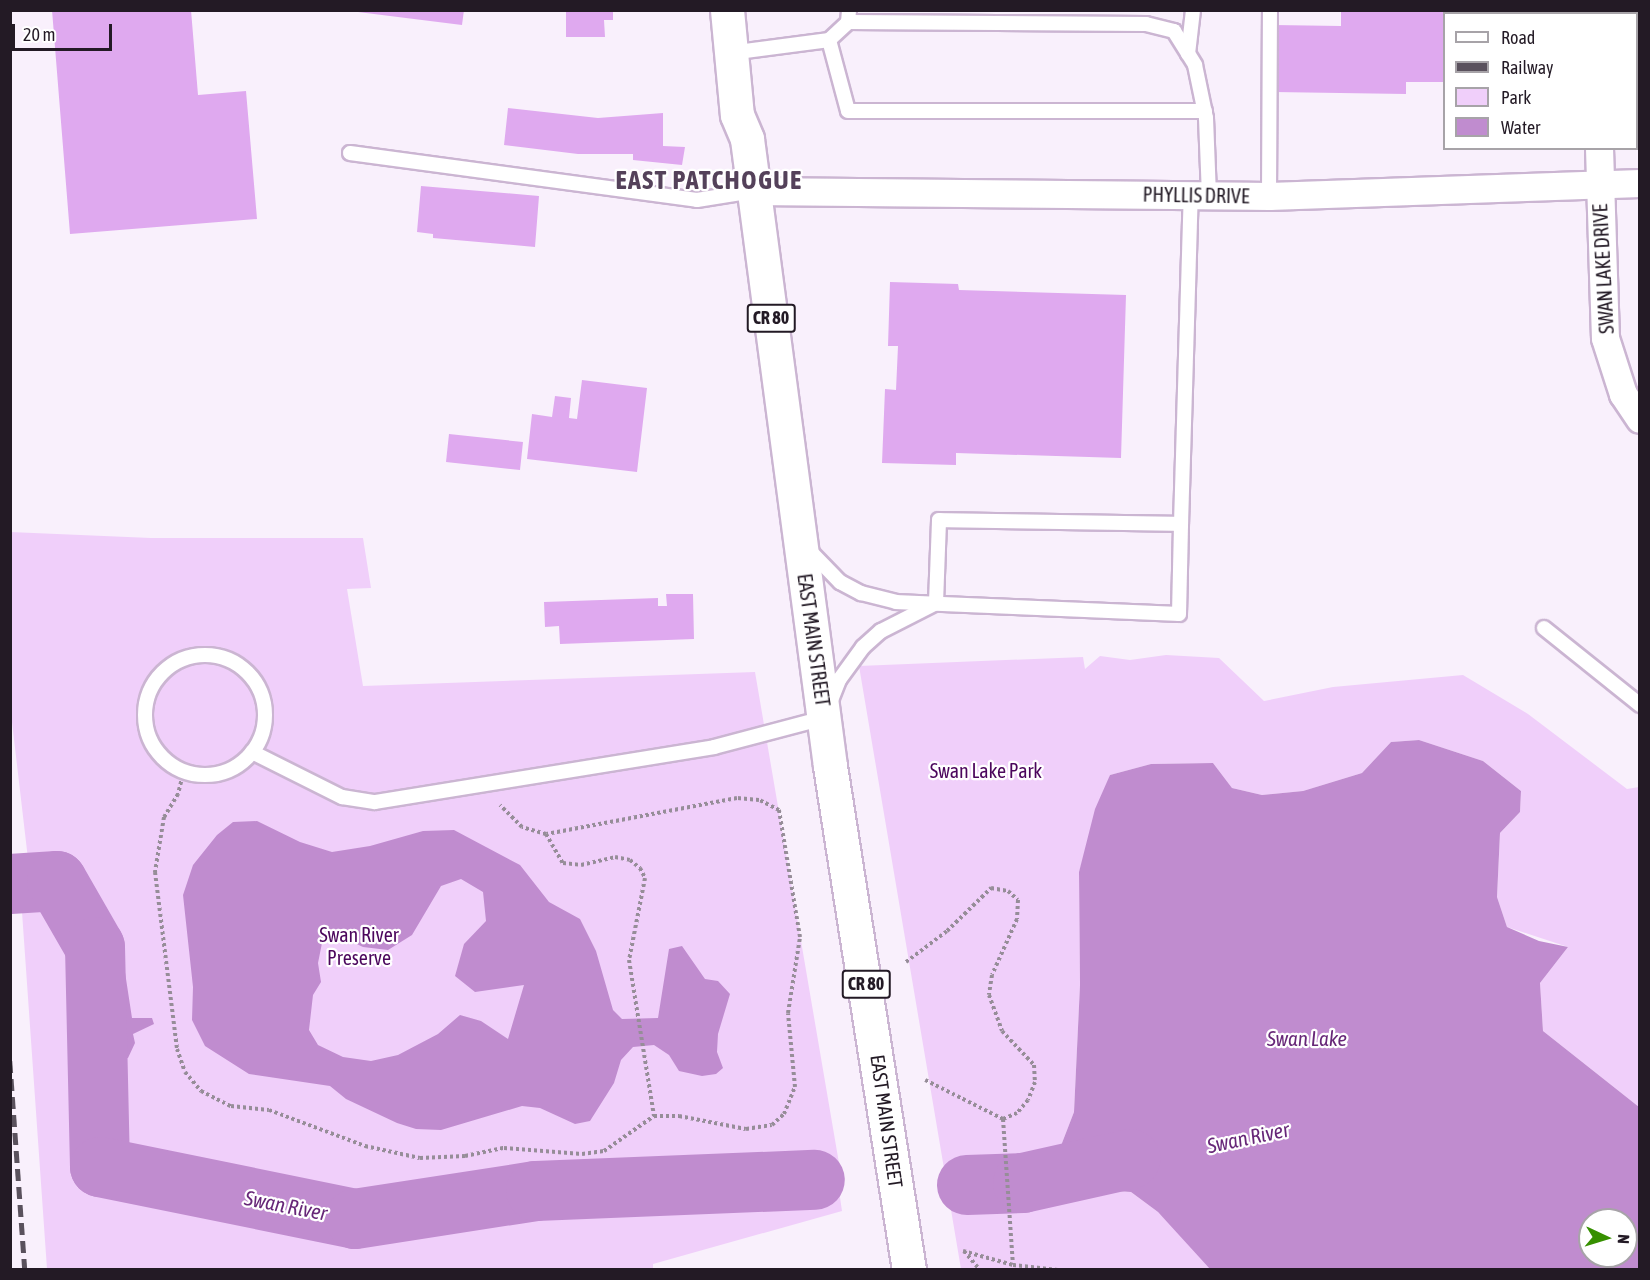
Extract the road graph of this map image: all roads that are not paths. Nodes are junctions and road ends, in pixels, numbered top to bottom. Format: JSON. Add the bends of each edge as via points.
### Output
{"nodes":[{"id":1,"x":727,"y":10,"type":"edge"},
{"id":2,"x":1193,"y":10,"type":"edge"},
{"id":3,"x":1270,"y":10,"type":"edge"},
{"id":4,"x":849,"y":16,"type":"edge"},
{"id":5,"x":829,"y":40,"type":"junction"},
{"id":6,"x":730,"y":53,"type":"junction"},
{"id":7,"x":1188,"y":54,"type":"junction"},
{"id":8,"x":1205,"y":111,"type":"junction"},
{"id":9,"x":1599,"y":150,"type":"edge"},
{"id":10,"x":350,"y":153,"type":"dead end"},
{"id":11,"x":1599,"y":183,"type":"junction"},
{"id":12,"x":1640,"y":183,"type":"edge"},
{"id":13,"x":753,"y":191,"type":"junction"},
{"id":14,"x":1200,"y":195,"type":"junction"},
{"id":15,"x":1269,"y":196,"type":"junction"},
{"id":16,"x":1640,"y":419,"type":"edge"},
{"id":17,"x":1181,"y":524,"type":"junction"},
{"id":18,"x":800,"y":533,"type":"junction"},
{"id":19,"x":936,"y":603,"type":"junction"},
{"id":20,"x":1544,"y":628,"type":"dead end"},
{"id":21,"x":1640,"y":705,"type":"edge"},
{"id":22,"x":824,"y":718,"type":"junction"},
{"id":23,"x":252,"y":752,"type":"junction"},
{"id":24,"x":909,"y":1269,"type":"edge"}],
"edges":[{"from":1,"to":6,"type":"main road","name":"EAST MAIN STREET","number":"CR 80"},
{"from":2,"to":7,"type":"lane"},
{"from":3,"to":15,"type":"lane"},
{"from":4,"to":5,"type":"lane"},
{"from":4,"to":7,"type":"lane","via":[[1146,24],[1174,31]]},
{"from":5,"to":6,"type":"lane"},
{"from":5,"to":8,"type":"lane","via":[[848,111]]},
{"from":6,"to":13,"type":"main road","name":"EAST MAIN STREET","number":"CR 80","via":[[737,115],[747,140]]},
{"from":7,"to":8,"type":"lane","via":[[1196,65]]},
{"from":8,"to":14,"type":"lane"},
{"from":9,"to":11,"type":"street","name":"SWAN LAKE DRIVE"},
{"from":10,"to":13,"type":"lane","via":[[697,200]]},
{"from":11,"to":12,"type":"street","name":"PHYLLIS DRIVE"},
{"from":11,"to":15,"type":"street","name":"PHYLLIS DRIVE"},
{"from":11,"to":16,"type":"street","name":"SWAN LAKE DRIVE","via":[[1605,338],[1623,394]]},
{"from":13,"to":14,"type":"street","name":"PHYLLIS DRIVE"},
{"from":13,"to":18,"type":"main road","name":"EAST MAIN STREET","number":"CR 80"},
{"from":14,"to":15,"type":"street","name":"PHYLLIS DRIVE"},
{"from":14,"to":17,"type":"lane"},
{"from":17,"to":19,"type":"lane","via":[[939,520]]},
{"from":17,"to":19,"type":"lane","via":[[1179,614]]},
{"from":18,"to":19,"type":"lane","via":[[820,565],[854,590],[896,602]]},
{"from":18,"to":22,"type":"main road","name":"EAST MAIN STREET","number":"CR 80"},
{"from":19,"to":22,"type":"lane","via":[[881,631],[863,647],[839,680]]},
{"from":20,"to":21,"type":"lane"},
{"from":22,"to":23,"type":"lane","via":[[714,747],[375,802],[342,797]]},
{"from":22,"to":24,"type":"main road","name":"EAST MAIN STREET","number":"CR 80"},
{"from":23,"to":23,"type":"lane","via":[[237,766],[218,774],[184,770],[161,756],[149,738],[144,718],[147,697],[157,679],[170,665],[187,656],[225,657],[242,666],[255,680],[263,698],[262,735]]}]}
